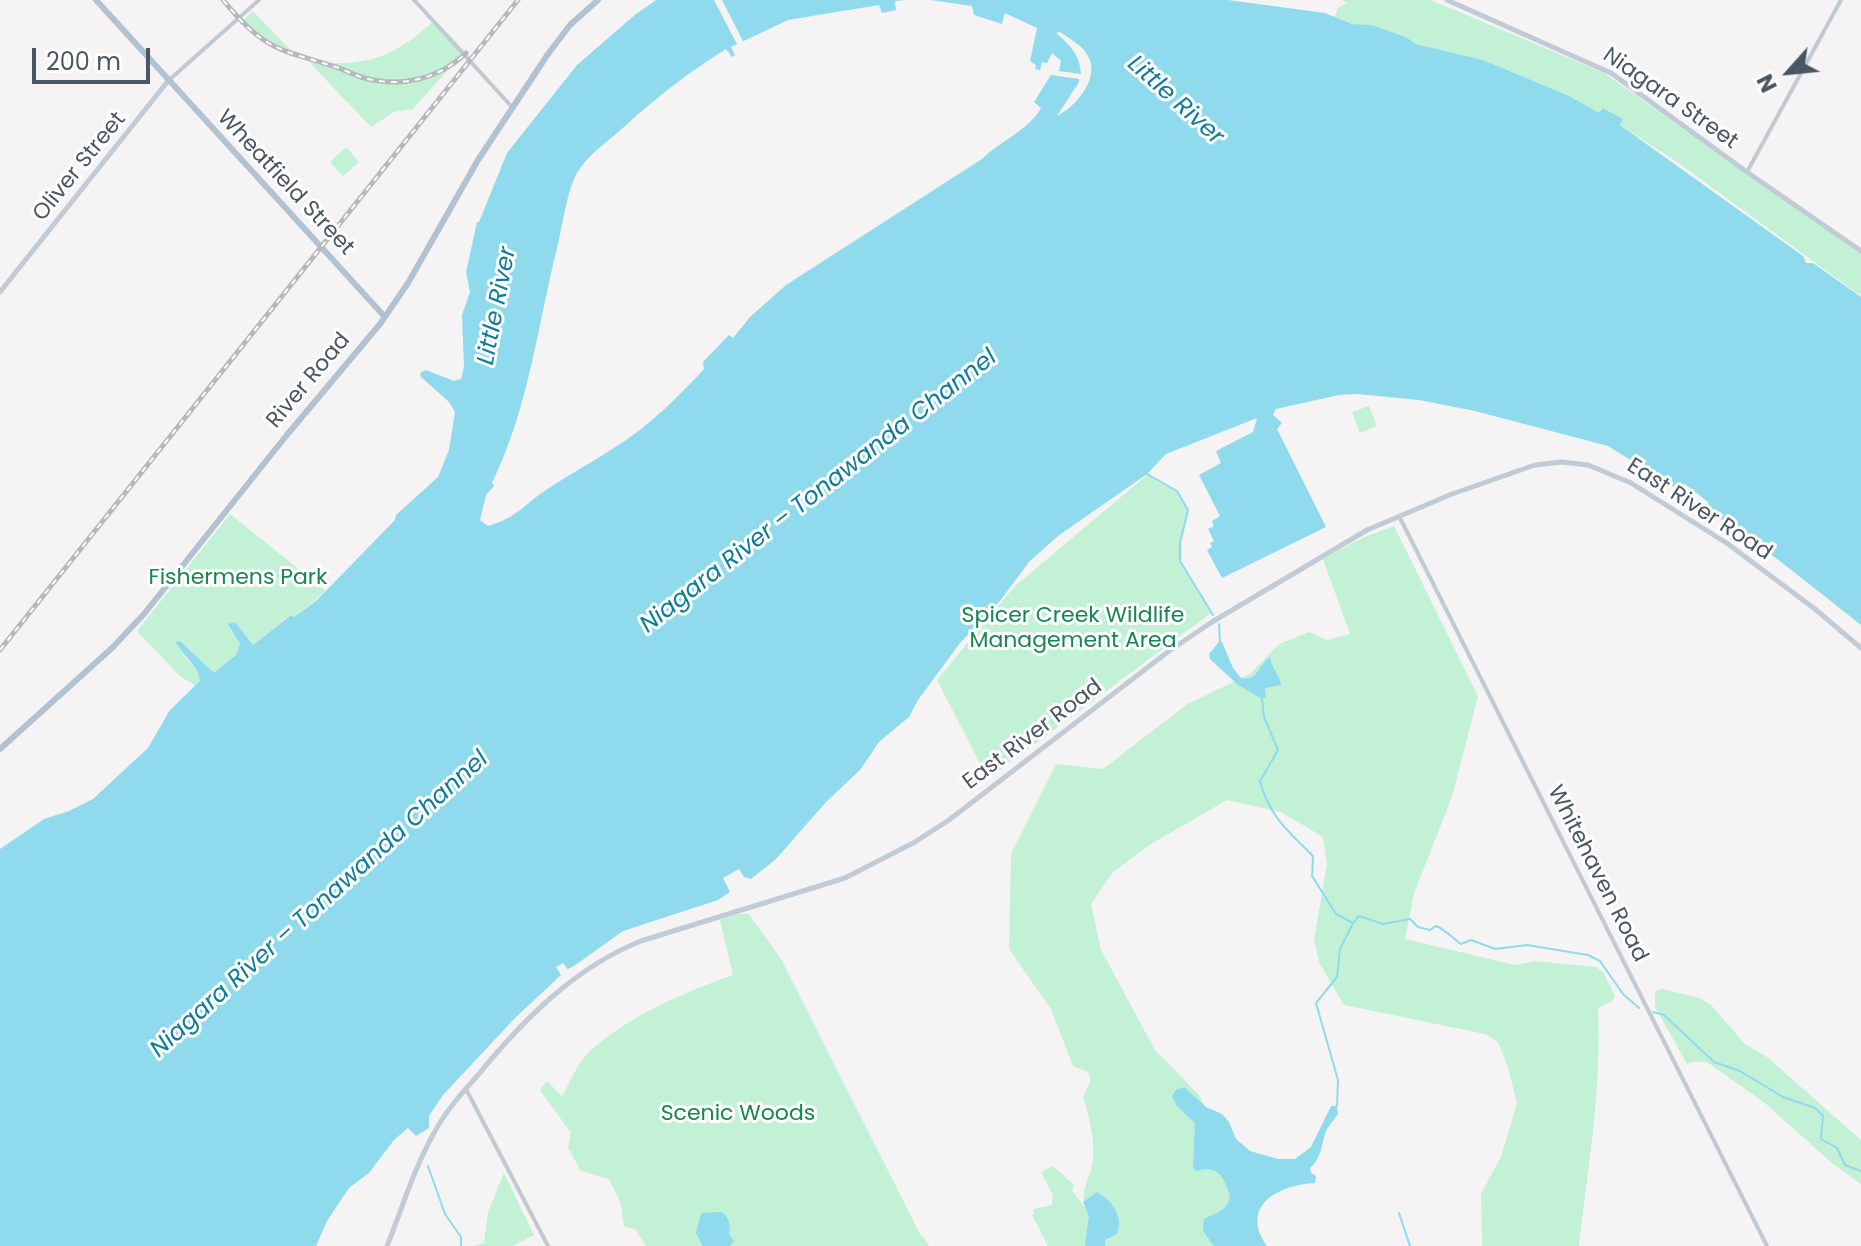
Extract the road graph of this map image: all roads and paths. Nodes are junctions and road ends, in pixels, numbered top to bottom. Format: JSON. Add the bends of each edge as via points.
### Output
{"nodes":[{"id":1,"x":96,"y":0,"type":"edge"},
{"id":2,"x":259,"y":0,"type":"edge"},
{"id":3,"x":414,"y":0,"type":"edge"},
{"id":4,"x":1447,"y":0,"type":"edge"},
{"id":5,"x":1841,"y":0,"type":"edge"},
{"id":6,"x":596,"y":1,"type":"edge"},
{"id":7,"x":168,"y":81,"type":"junction"},
{"id":8,"x":512,"y":107,"type":"junction"},
{"id":9,"x":1747,"y":172,"type":"junction"},
{"id":10,"x":1861,"y":251,"type":"edge"},
{"id":11,"x":0,"y":292,"type":"edge"},
{"id":12,"x":385,"y":317,"type":"junction"},
{"id":13,"x":1399,"y":516,"type":"junction"},
{"id":14,"x":1861,"y":648,"type":"edge"},
{"id":15,"x":0,"y":749,"type":"edge"},
{"id":16,"x":466,"y":1089,"type":"junction"},
{"id":17,"x":387,"y":1246,"type":"edge"},
{"id":18,"x":548,"y":1246,"type":"edge"},
{"id":19,"x":1767,"y":1246,"type":"edge"}],
"edges":[{"from":1,"to":7,"type":"main road","name":"Wheatfield Street"},
{"from":2,"to":7,"type":"street","name":"Oliver Street"},
{"from":3,"to":8,"type":"street"},
{"from":4,"to":9,"type":"main road","name":"Niagara Street","via":[[1611,73]]},
{"from":5,"to":9,"type":"street"},
{"from":6,"to":8,"type":"main road","name":"River Road","via":[[561,36]]},
{"from":7,"to":11,"type":"main road","name":"Oliver Street"},
{"from":7,"to":12,"type":"main road","name":"Wheatfield Street"},
{"from":8,"to":12,"type":"main road","name":"River Road"},
{"from":9,"to":10,"type":"main road","name":"Niagara Street"},
{"from":12,"to":15,"type":"main road","name":"River Road","via":[[144,614]]},
{"from":13,"to":14,"type":"main road","name":"East River Road","via":[[1535,465],[1596,467],[1701,525]]},
{"from":13,"to":16,"type":"main road","name":"East River Road","via":[[1347,541],[1189,637],[949,820],[904,848],[834,883],[656,936],[599,962],[540,1006]]},
{"from":13,"to":19,"type":"street","name":"Whitehaven Road"},
{"from":16,"to":17,"type":"main road","name":"East River Road","via":[[432,1136]]},
{"from":16,"to":18,"type":"street"}]}
